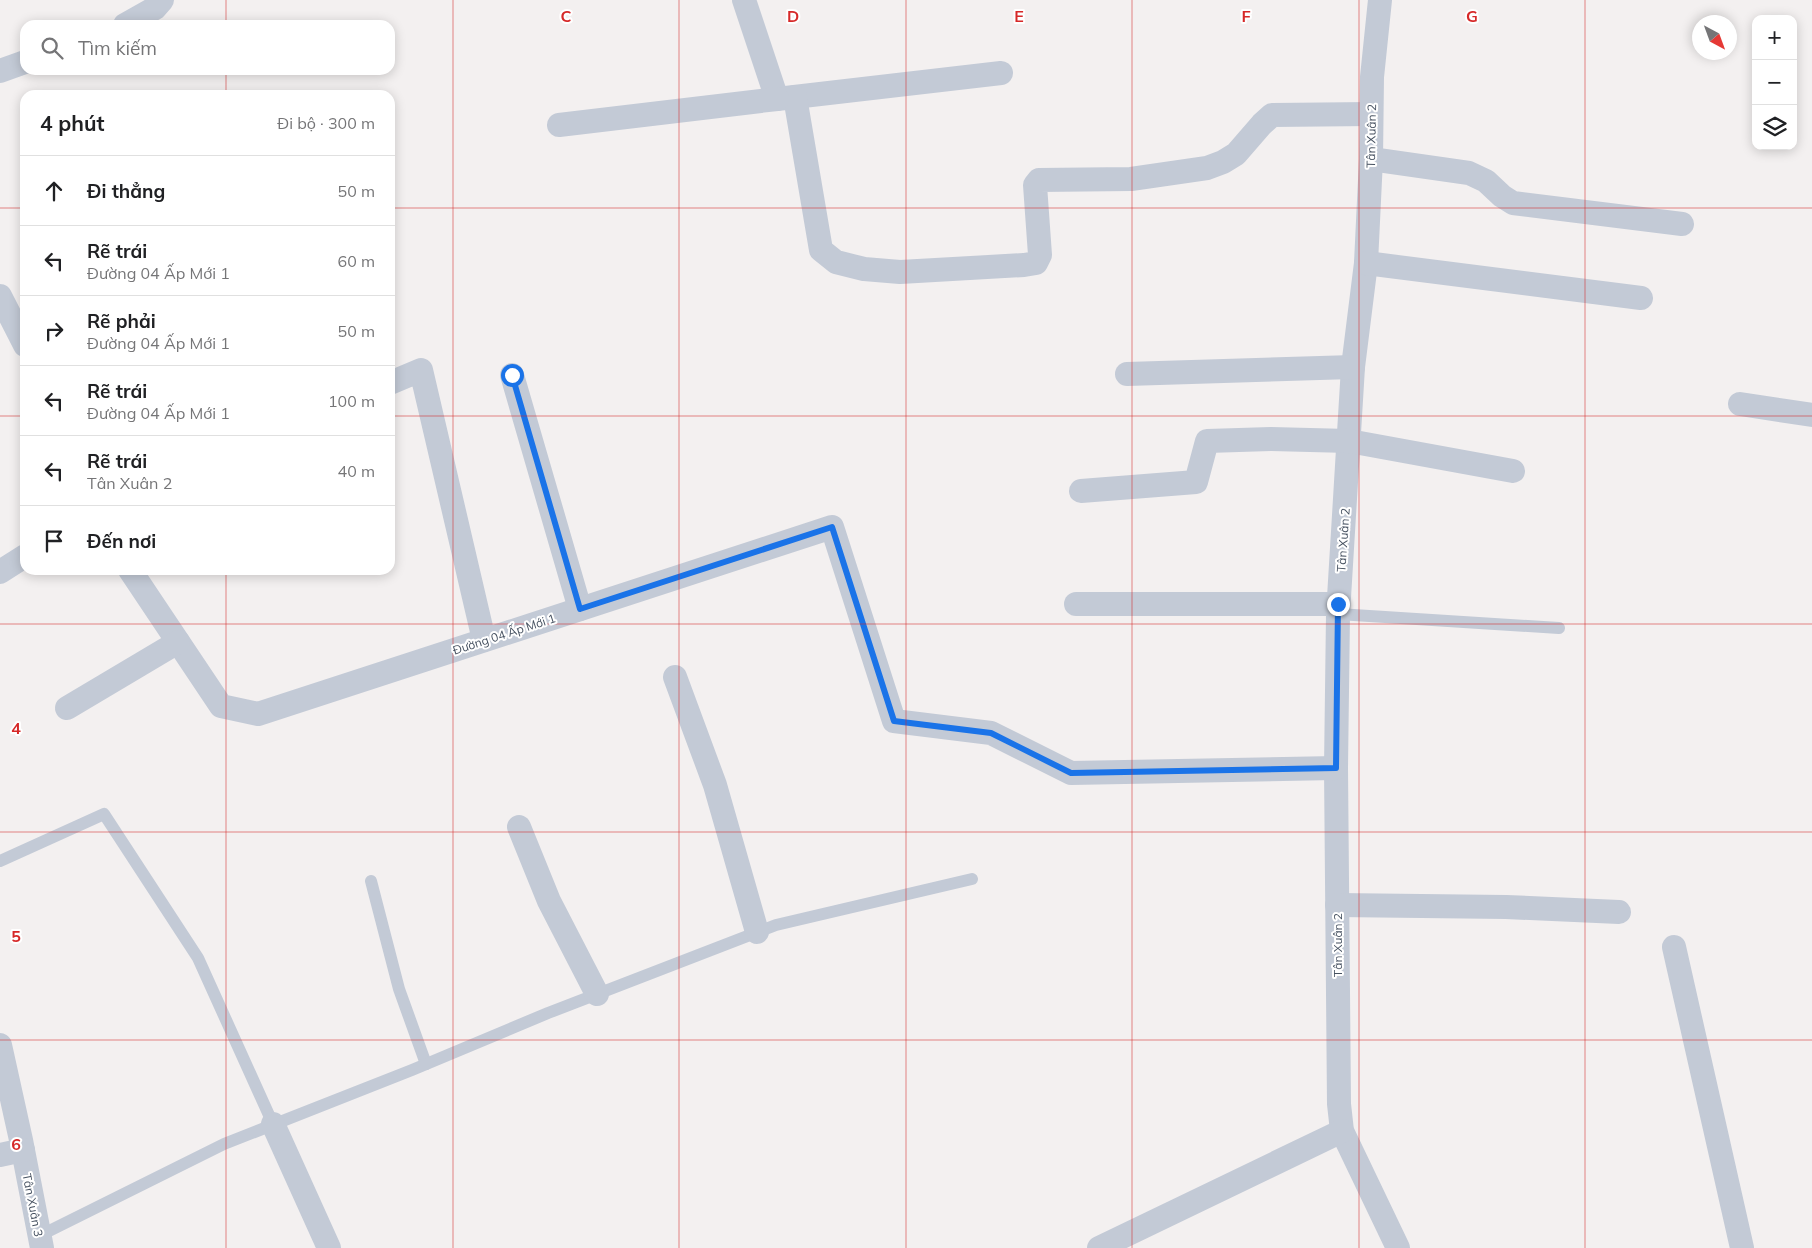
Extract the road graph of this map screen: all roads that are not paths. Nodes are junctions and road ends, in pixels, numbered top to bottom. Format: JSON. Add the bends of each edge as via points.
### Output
{"nodes":[{"id":1,"x":162,"y":0,"type":"edge"},
{"id":2,"x":744,"y":0,"type":"edge"},
{"id":3,"x":1380,"y":0,"type":"edge"},
{"id":4,"x":134,"y":20,"type":"edge"},
{"id":5,"x":20,"y":64,"type":"edge"},
{"id":6,"x":0,"y":71,"type":"edge"},
{"id":7,"x":1001,"y":73,"type":"dead end"},
{"id":8,"x":786,"y":98,"type":"junction"},
{"id":9,"x":1371,"y":114,"type":"junction"},
{"id":10,"x":559,"y":126,"type":"dead end"},
{"id":11,"x":1371,"y":159,"type":"junction"},
{"id":12,"x":1682,"y":224,"type":"dead end"},
{"id":13,"x":1366,"y":263,"type":"junction"},
{"id":14,"x":0,"y":296,"type":"edge"},
{"id":15,"x":1641,"y":298,"type":"dead end"},
{"id":16,"x":20,"y":335,"type":"edge"},
{"id":17,"x":1353,"y":367,"type":"junction"},
{"id":18,"x":1127,"y":374,"type":"dead end"},
{"id":19,"x":512,"y":375,"type":"dead end"},
{"id":20,"x":395,"y":381,"type":"edge"},
{"id":21,"x":1740,"y":404,"type":"dead end"},
{"id":22,"x":1812,"y":415,"type":"edge"},
{"id":23,"x":1349,"y":441,"type":"junction"},
{"id":24,"x":1512,"y":471,"type":"dead end"},
{"id":25,"x":1081,"y":491,"type":"dead end"},
{"id":26,"x":20,"y":559,"type":"edge"},
{"id":27,"x":0,"y":572,"type":"edge"},
{"id":28,"x":133,"y":575,"type":"edge"},
{"id":29,"x":1076,"y":604,"type":"dead end"},
{"id":30,"x":580,"y":609,"type":"junction"},
{"id":31,"x":1338,"y":609,"type":"junction"},
{"id":32,"x":1559,"y":628,"type":"dead end"},
{"id":33,"x":484,"y":640,"type":"junction"},
{"id":34,"x":178,"y":642,"type":"junction"},
{"id":35,"x":675,"y":677,"type":"dead end"},
{"id":36,"x":68,"y":708,"type":"dead end"},
{"id":37,"x":1336,"y":768,"type":"junction"},
{"id":38,"x":519,"y":827,"type":"dead end"},
{"id":39,"x":0,"y":861,"type":"edge"},
{"id":40,"x":972,"y":879,"type":"dead end"},
{"id":41,"x":371,"y":880,"type":"dead end"},
{"id":42,"x":1337,"y":905,"type":"junction"},
{"id":43,"x":1619,"y":912,"type":"dead end"},
{"id":44,"x":757,"y":932,"type":"junction"},
{"id":45,"x":1674,"y":947,"type":"dead end"},
{"id":46,"x":597,"y":994,"type":"junction"},
{"id":47,"x":0,"y":1045,"type":"edge"},
{"id":48,"x":426,"y":1064,"type":"junction"},
{"id":49,"x":273,"y":1124,"type":"junction"},
{"id":50,"x":1342,"y":1130,"type":"junction"},
{"id":51,"x":23,"y":1150,"type":"junction"},
{"id":52,"x":0,"y":1155,"type":"edge"},
{"id":53,"x":40,"y":1242,"type":"edge"},
{"id":54,"x":328,"y":1248,"type":"edge"},
{"id":55,"x":1099,"y":1248,"type":"edge"},
{"id":56,"x":1398,"y":1248,"type":"edge"},
{"id":57,"x":1742,"y":1248,"type":"edge"}],
"edges":[{"from":1,"to":4,"type":"street"},
{"from":2,"to":8,"type":"street"},
{"from":3,"to":9,"type":"street","name":"Tân Xuân 2"},
{"from":5,"to":6,"type":"street"},
{"from":7,"to":8,"type":"street"},
{"from":8,"to":9,"type":"street","via":[[821,250],[836,262],[864,269],[900,272],[1036,263],[1040,255],[1035,185],[1039,180],[1131,179],[1207,168],[1236,154],[1272,115]]},
{"from":8,"to":10,"type":"street"},
{"from":9,"to":11,"type":"street","name":"Tân Xuân 2"},
{"from":11,"to":12,"type":"street","via":[[1469,173],[1486,181],[1513,203]]},
{"from":11,"to":13,"type":"street","name":"Tân Xuân 2"},
{"from":13,"to":15,"type":"street"},
{"from":13,"to":17,"type":"street","name":"Tân Xuân 2"},
{"from":14,"to":16,"type":"street"},
{"from":17,"to":18,"type":"street"},
{"from":17,"to":23,"type":"street","name":"Tân Xuân 2"},
{"from":19,"to":30,"type":"street"},
{"from":20,"to":33,"type":"street","via":[[421,370]]},
{"from":21,"to":22,"type":"street"},
{"from":23,"to":24,"type":"street"},
{"from":23,"to":25,"type":"street","via":[[1207,441],[1196,482]]},
{"from":23,"to":31,"type":"street","name":"Tân Xuân 2"},
{"from":26,"to":27,"type":"street"},
{"from":28,"to":34,"type":"street","name":"Đường 04 Ấp Mới 1"},
{"from":29,"to":31,"type":"street"},
{"from":30,"to":33,"type":"street","name":"Đường 04 Ấp Mới 1"},
{"from":30,"to":37,"type":"street","name":"Đường 04 Ấp Mới 1","via":[[832,527],[894,721],[991,733],[1071,773]]},
{"from":31,"to":32,"type":"lane"},
{"from":31,"to":37,"type":"street","name":"Tân Xuân 2"},
{"from":33,"to":34,"type":"street","name":"Đường 04 Ấp Mới 1","via":[[258,714],[221,706]]},
{"from":34,"to":36,"type":"street"},
{"from":35,"to":44,"type":"street","via":[[715,785]]},
{"from":37,"to":42,"type":"street","name":"Tân Xuân 2"},
{"from":38,"to":46,"type":"street","via":[[549,901]]},
{"from":39,"to":49,"type":"lane","via":[[104,814],[198,958]]},
{"from":40,"to":44,"type":"lane"},
{"from":41,"to":48,"type":"lane","via":[[399,989]]},
{"from":42,"to":43,"type":"street"},
{"from":42,"to":50,"type":"street","name":"Tân Xuân 2"},
{"from":44,"to":46,"type":"lane"},
{"from":45,"to":57,"type":"street"},
{"from":46,"to":48,"type":"lane"},
{"from":47,"to":51,"type":"street","name":"Tân Xuân 3"},
{"from":48,"to":49,"type":"lane"},
{"from":49,"to":53,"type":"lane","via":[[224,1144]]},
{"from":49,"to":54,"type":"street"},
{"from":50,"to":55,"type":"street"},
{"from":50,"to":56,"type":"street","name":"Tân Xuân 2"},
{"from":51,"to":52,"type":"street"},
{"from":51,"to":53,"type":"street","name":"Tân Xuân 3"}]}
